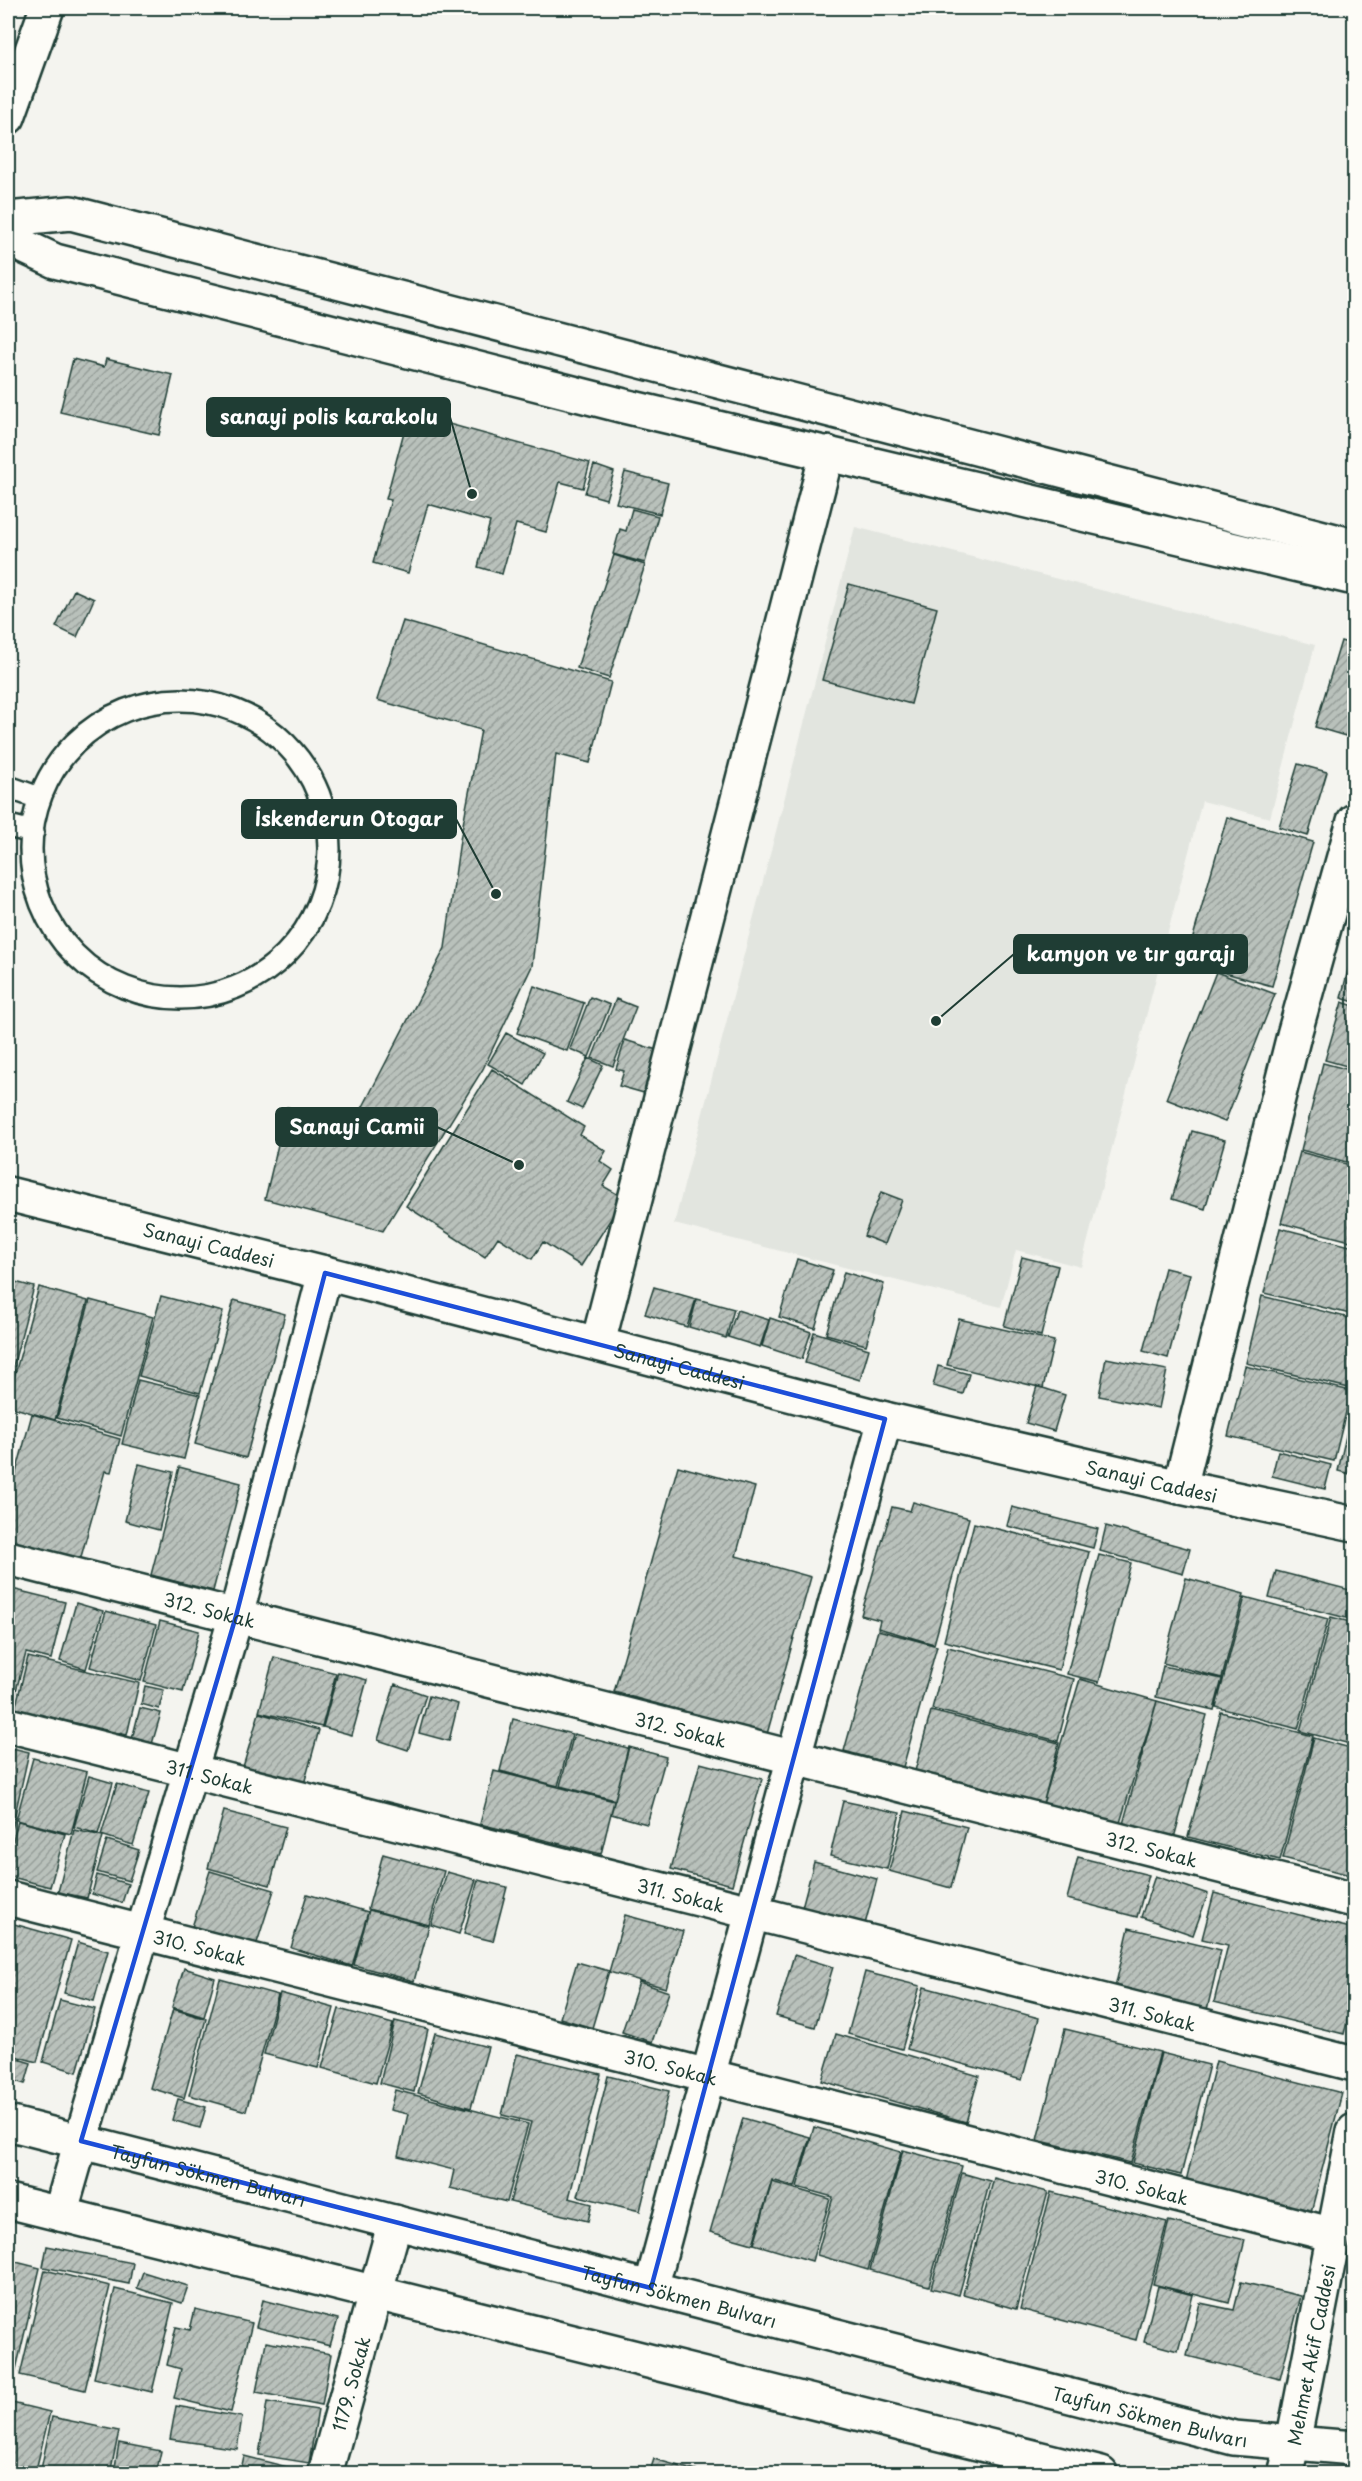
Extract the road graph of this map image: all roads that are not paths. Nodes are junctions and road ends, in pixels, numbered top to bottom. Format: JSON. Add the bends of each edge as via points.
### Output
{"nodes":[{"id":1,"x":47,"y":8,"type":"edge"},
{"id":2,"x":8,"y":117,"type":"edge"},
{"id":3,"x":8,"y":219,"type":"edge"},
{"id":4,"x":8,"y":239,"type":"edge"},
{"id":5,"x":827,"y":453,"type":"junction"},
{"id":6,"x":1354,"y":546,"type":"edge"},
{"id":7,"x":1354,"y":578,"type":"edge"},
{"id":8,"x":8,"y":787,"type":"edge"},
{"id":9,"x":39,"y":798,"type":"junction"},
{"id":10,"x":1354,"y":821,"type":"edge"},
{"id":11,"x":8,"y":826,"type":"edge"},
{"id":12,"x":33,"y":832,"type":"junction"},
{"id":13,"x":8,"y":1194,"type":"edge"},
{"id":14,"x":325,"y":1273,"type":"junction"},
{"id":15,"x":598,"y":1343,"type":"junction"},
{"id":16,"x":885,"y":1419,"type":"junction"},
{"id":17,"x":1180,"y":1487,"type":"junction"},
{"id":18,"x":1354,"y":1524,"type":"edge"},
{"id":19,"x":8,"y":1558,"type":"edge"},
{"id":20,"x":236,"y":1616,"type":"junction"},
{"id":21,"x":8,"y":1725,"type":"edge"},
{"id":22,"x":794,"y":1758,"type":"junction"},
{"id":23,"x":192,"y":1771,"type":"junction"},
{"id":24,"x":8,"y":1899,"type":"edge"},
{"id":25,"x":1354,"y":1900,"type":"edge"},
{"id":26,"x":752,"y":1912,"type":"junction"},
{"id":27,"x":142,"y":1932,"type":"junction"},
{"id":28,"x":1354,"y":2064,"type":"edge"},
{"id":29,"x":708,"y":2076,"type":"junction"},
{"id":30,"x":8,"y":2122,"type":"edge"},
{"id":31,"x":1354,"y":2131,"type":"edge"},
{"id":32,"x":81,"y":2141,"type":"junction"},
{"id":33,"x":8,"y":2201,"type":"edge"},
{"id":34,"x":60,"y":2214,"type":"junction"},
{"id":35,"x":395,"y":2222,"type":"junction"},
{"id":36,"x":1334,"y":2235,"type":"junction"},
{"id":37,"x":651,"y":2288,"type":"junction"},
{"id":38,"x":375,"y":2293,"type":"junction"},
{"id":39,"x":1354,"y":2448,"type":"edge"},
{"id":40,"x":1289,"y":2458,"type":"edge"},
{"id":41,"x":325,"y":2474,"type":"edge"},
{"id":42,"x":1101,"y":2474,"type":"edge"}],
"edges":[{"from":1,"to":2,"type":"street"},
{"from":3,"to":6,"type":"street","via":[[71,213]]},
{"from":4,"to":5,"type":"street","via":[[55,261],[624,406]]},
{"from":5,"to":7,"type":"street"},
{"from":5,"to":15,"type":"street"},
{"from":8,"to":9,"type":"lane"},
{"from":9,"to":12,"type":"lane"},
{"from":9,"to":12,"type":"lane","via":[[64,755],[101,722],[147,703],[197,699],[244,713],[285,741],[314,782],[329,829],[327,878],[303,932],[278,962],[236,988],[188,999],[139,993],[95,973],[60,939],[37,895],[30,847]]},
{"from":10,"to":17,"type":"street","via":[[1294,1035]]},
{"from":11,"to":12,"type":"lane"},
{"from":13,"to":14,"type":"street","name":"Sanayi Caddesi"},
{"from":14,"to":15,"type":"street","name":"Sanayi Caddesi"},
{"from":14,"to":20,"type":"street"},
{"from":15,"to":16,"type":"street","name":"Sanayi Caddesi"},
{"from":16,"to":17,"type":"street","name":"Sanayi Caddesi"},
{"from":16,"to":22,"type":"street"},
{"from":17,"to":18,"type":"street","name":"Sanayi Caddesi"},
{"from":19,"to":20,"type":"street","name":"312. Sokak"},
{"from":20,"to":22,"type":"street","name":"312. Sokak"},
{"from":20,"to":23,"type":"street"},
{"from":21,"to":23,"type":"street","name":"311. Sokak"},
{"from":22,"to":25,"type":"street","name":"312. Sokak"},
{"from":22,"to":26,"type":"street"},
{"from":23,"to":26,"type":"street","name":"311. Sokak"},
{"from":23,"to":27,"type":"street"},
{"from":24,"to":27,"type":"street","name":"310. Sokak"},
{"from":26,"to":28,"type":"street","name":"311. Sokak"},
{"from":26,"to":29,"type":"street"},
{"from":27,"to":29,"type":"street","name":"310. Sokak"},
{"from":27,"to":32,"type":"street"},
{"from":29,"to":36,"type":"street","name":"310. Sokak"},
{"from":29,"to":37,"type":"street"},
{"from":30,"to":32,"type":"street","name":"Tayfun Sökmen Bulvarı"},
{"from":31,"to":36,"type":"street","name":"Mehmet Akif Caddesi"},
{"from":32,"to":34,"type":"street"},
{"from":32,"to":35,"type":"street","name":"Tayfun Sökmen Bulvarı"},
{"from":33,"to":34,"type":"street"},
{"from":34,"to":38,"type":"street"},
{"from":35,"to":37,"type":"street","name":"Tayfun Sökmen Bulvarı"},
{"from":35,"to":38,"type":"street","name":"1179. Sokak"},
{"from":36,"to":40,"type":"street","name":"Mehmet Akif Caddesi"},
{"from":37,"to":40,"type":"street","name":"Tayfun Sökmen Bulvarı","via":[[1234,2438]]},
{"from":38,"to":41,"type":"street","name":"1179. Sokak"},
{"from":38,"to":42,"type":"street"},
{"from":39,"to":40,"type":"street","name":"Tayfun Sökmen Bulvarı"}]}
